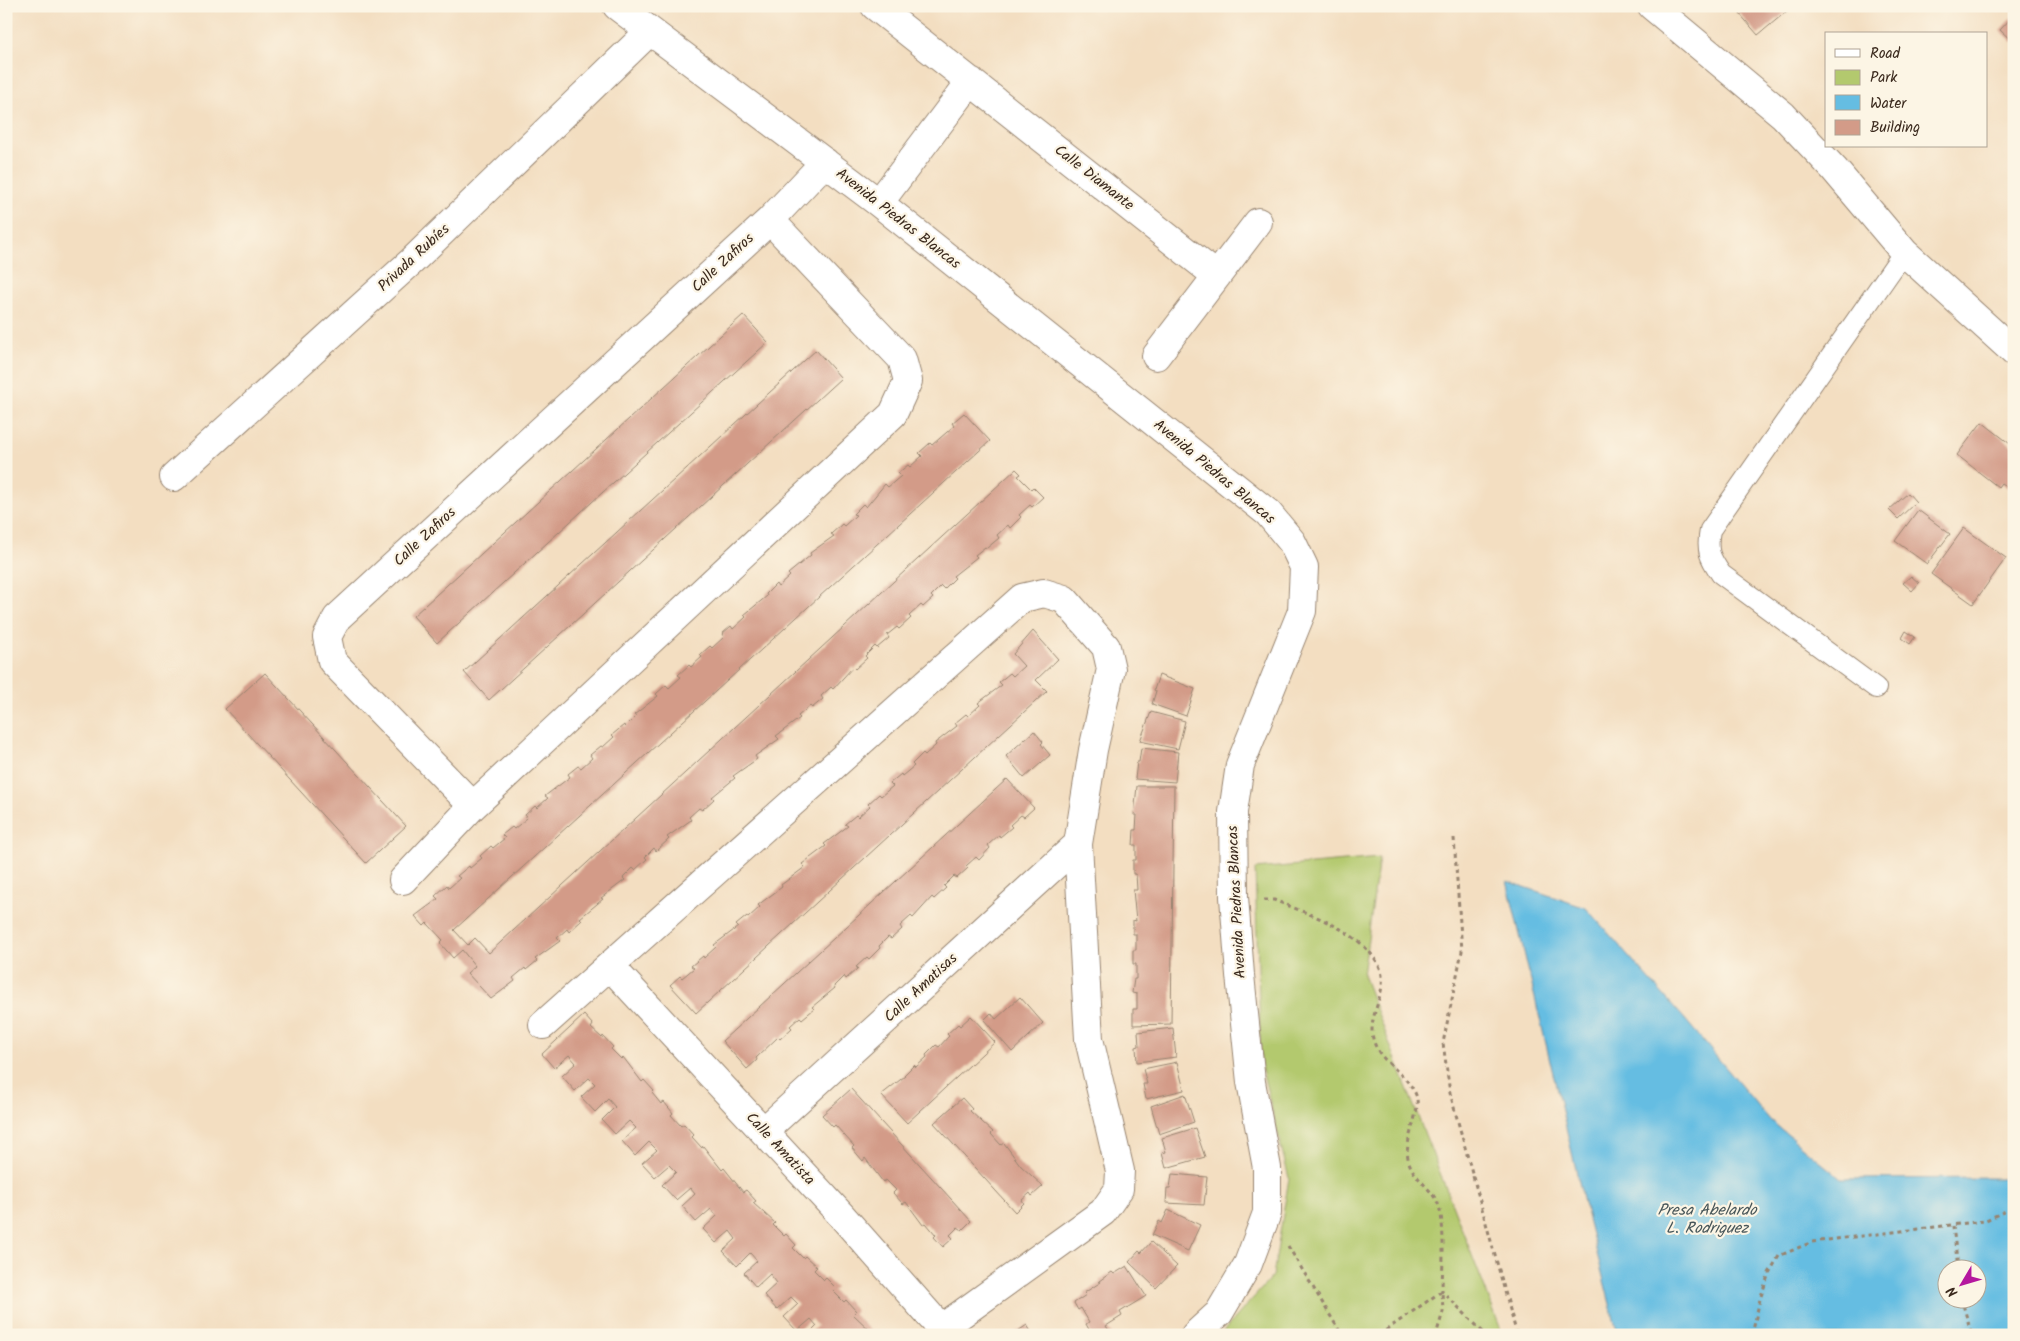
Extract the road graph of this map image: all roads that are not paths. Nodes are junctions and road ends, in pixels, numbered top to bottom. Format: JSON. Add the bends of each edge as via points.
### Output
{"nodes":[{"id":1,"x":617,"y":6,"type":"edge"},
{"id":2,"x":875,"y":6,"type":"edge"},
{"id":3,"x":1652,"y":6,"type":"edge"},
{"id":4,"x":649,"y":32,"type":"junction"},
{"id":5,"x":971,"y":80,"type":"junction"},
{"id":6,"x":825,"y":162,"type":"junction"},
{"id":7,"x":879,"y":202,"type":"junction"},
{"id":8,"x":770,"y":220,"type":"junction"},
{"id":9,"x":1258,"y":222,"type":"dead end"},
{"id":10,"x":1904,"y":252,"type":"junction"},
{"id":11,"x":1217,"y":276,"type":"junction"},
{"id":12,"x":2014,"y":352,"type":"edge"},
{"id":13,"x":1156,"y":356,"type":"dead end"},
{"id":14,"x":174,"y":477,"type":"dead end"},
{"id":15,"x":1876,"y":688,"type":"dead end"},
{"id":16,"x":473,"y":806,"type":"junction"},
{"id":17,"x":1078,"y":844,"type":"junction"},
{"id":18,"x":402,"y":880,"type":"dead end"},
{"id":19,"x":610,"y":966,"type":"junction"},
{"id":20,"x":543,"y":1025,"type":"dead end"},
{"id":21,"x":764,"y":1131,"type":"junction"},
{"id":22,"x":944,"y":1331,"type":"edge"},
{"id":23,"x":1195,"y":1335,"type":"edge"}],
"edges":[{"from":1,"to":4,"type":"street","name":"Avenida Piedras Blancas"},
{"from":2,"to":5,"type":"street","name":"Calle Diamante"},
{"from":3,"to":10,"type":"street","via":[[1783,115]]},
{"from":4,"to":6,"type":"street","name":"Avenida Piedras Blancas"},
{"from":4,"to":14,"type":"street","name":"Privada Rubíes","via":[[412,261]]},
{"from":5,"to":7,"type":"street"},
{"from":5,"to":11,"type":"street","name":"Calle Diamante"},
{"from":6,"to":7,"type":"street","name":"Avenida Piedras Blancas"},
{"from":6,"to":8,"type":"street","name":"Calle Zafiros"},
{"from":7,"to":23,"type":"street","name":"Avenida Piedras Blancas","via":[[1268,513],[1292,542],[1304,567],[1302,611],[1240,766],[1233,812],[1234,897],[1251,1082],[1267,1168],[1268,1213],[1248,1264],[1224,1305]]},
{"from":8,"to":16,"type":"street","via":[[902,359],[908,382],[893,414]]},
{"from":8,"to":16,"type":"street","name":"Calle Zafiros","via":[[337,618],[327,637],[332,661]]},
{"from":9,"to":11,"type":"street"},
{"from":10,"to":12,"type":"street"},
{"from":10,"to":15,"type":"lane","via":[[1710,530],[1707,544],[1710,558],[1721,574]]},
{"from":11,"to":13,"type":"street"},
{"from":16,"to":18,"type":"street"},
{"from":17,"to":19,"type":"street","via":[[1093,750],[1111,669],[1106,646],[1096,634],[1064,599],[1044,594],[1022,598]]},
{"from":17,"to":21,"type":"street","name":"Calle Amatisas"},
{"from":17,"to":22,"type":"street","via":[[1089,1039],[1120,1171],[1119,1189],[1103,1212]]},
{"from":19,"to":20,"type":"street"},
{"from":19,"to":21,"type":"street","name":"Calle Amatista"},
{"from":21,"to":22,"type":"street","name":"Calle Amatista"}]}
